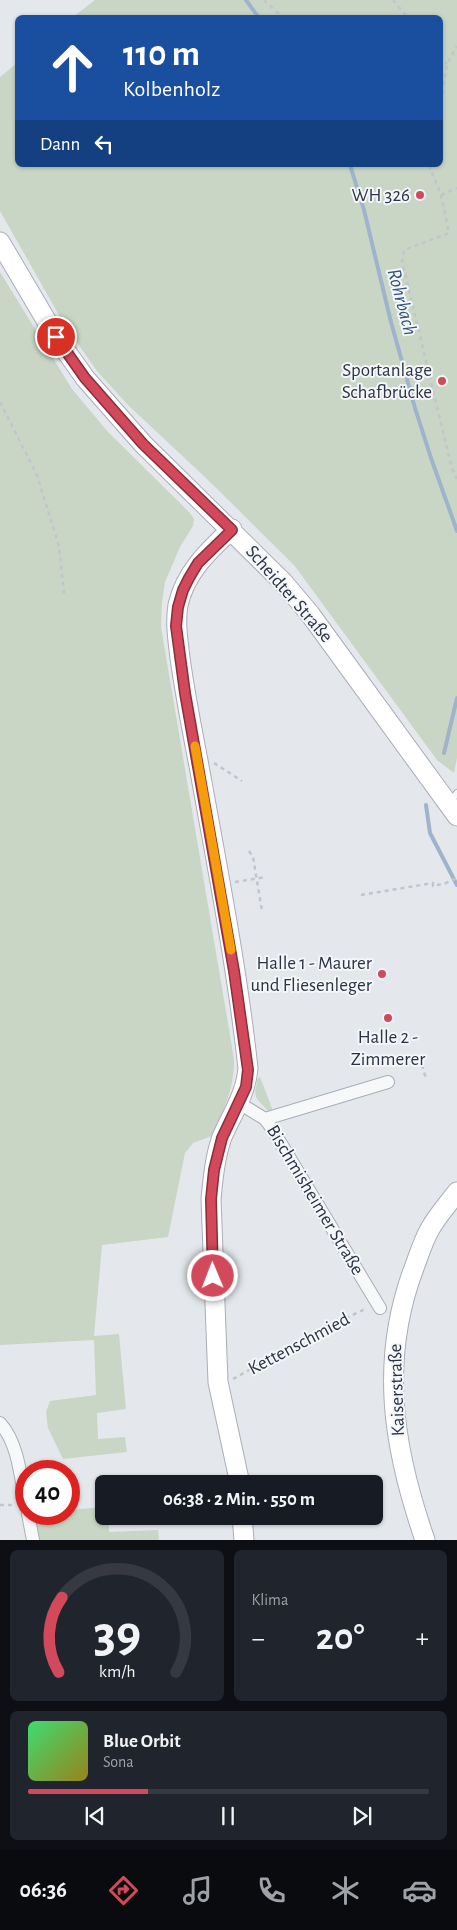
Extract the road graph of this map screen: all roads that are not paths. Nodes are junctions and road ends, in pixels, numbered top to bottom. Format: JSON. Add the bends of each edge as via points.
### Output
{"nodes":[{"id":1,"x":0,"y":242,"type":"edge"},
{"id":2,"x":232,"y":530,"type":"junction"},
{"id":3,"x":455,"y":804,"type":"edge"},
{"id":4,"x":388,"y":1082,"type":"dead end"},
{"id":5,"x":239,"y":1103,"type":"junction"},
{"id":6,"x":265,"y":1119,"type":"junction"},
{"id":7,"x":457,"y":1192,"type":"edge"},
{"id":8,"x":380,"y":1308,"type":"dead end"},
{"id":9,"x":0,"y":1423,"type":"edge"},
{"id":10,"x":17,"y":1460,"type":"edge"},
{"id":11,"x":238,"y":1475,"type":"edge"},
{"id":12,"x":30,"y":1525,"type":"edge"},
{"id":13,"x":243,"y":1525,"type":"edge"},
{"id":14,"x":33,"y":1540,"type":"edge"},
{"id":15,"x":244,"y":1540,"type":"edge"},
{"id":16,"x":425,"y":1540,"type":"edge"}],
"edges":[{"from":1,"to":2,"type":"main road","name":"Scheidter Straße","via":[[56,337],[85,378],[143,444]]},
{"from":2,"to":3,"type":"main road","name":"Scheidter Straße","via":[[310,614]]},
{"from":2,"to":5,"type":"main road","via":[[198,563],[189,578],[178,607],[176,626],[248,1070],[246,1087]]},
{"from":4,"to":6,"type":"street"},
{"from":5,"to":6,"type":"street","name":"Bischmisheimer Straße"},
{"from":5,"to":11,"type":"main road","via":[[219,1147],[211,1199],[218,1382]]},
{"from":6,"to":8,"type":"street","name":"Bischmisheimer Straße"},
{"from":7,"to":16,"type":"main road","name":"Kaiserstraße","via":[[429,1230],[422,1247],[406,1289],[394,1354],[394,1402],[399,1444]]},
{"from":9,"to":10,"type":"street","via":[[6,1430]]},
{"from":12,"to":14,"type":"street"},
{"from":13,"to":15,"type":"main road"}]}
